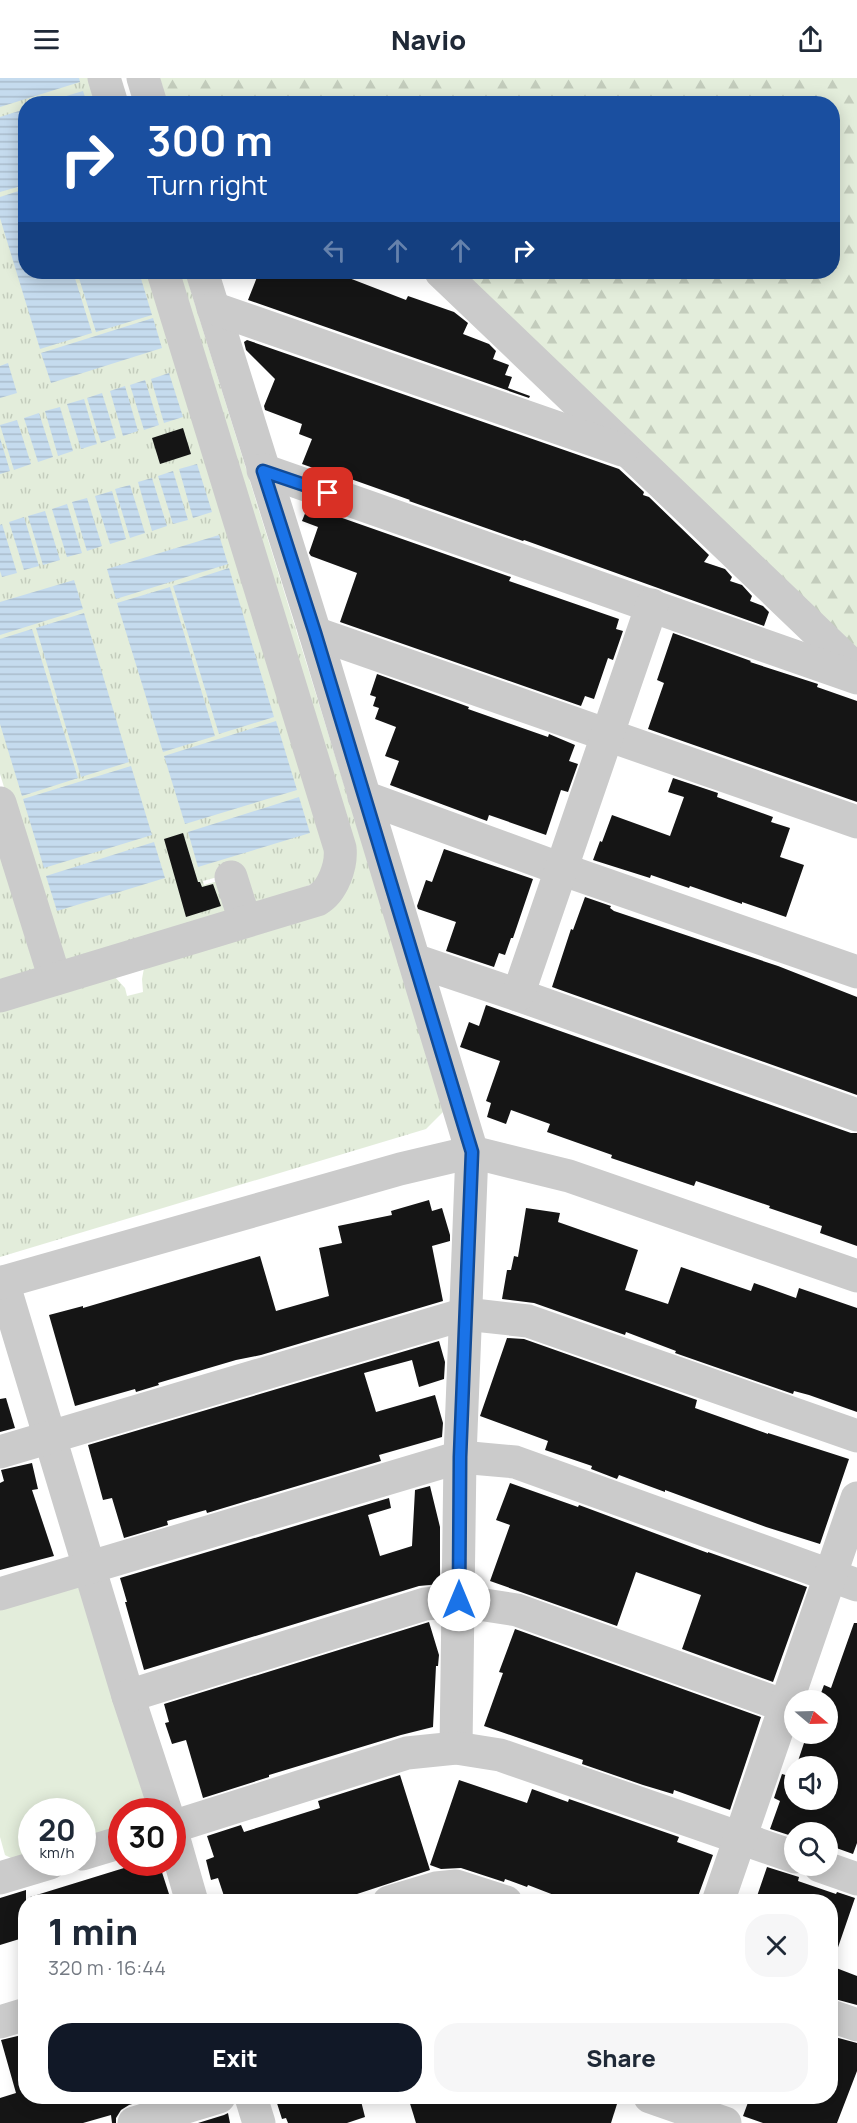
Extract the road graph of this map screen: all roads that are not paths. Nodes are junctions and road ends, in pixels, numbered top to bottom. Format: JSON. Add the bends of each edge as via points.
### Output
{"nodes":[{"id":1,"x":104,"y":78,"type":"edge"},
{"id":2,"x":143,"y":78,"type":"edge"},
{"id":3,"x":109,"y":96,"type":"edge"},
{"id":4,"x":149,"y":96,"type":"edge"},
{"id":5,"x":165,"y":279,"type":"edge"},
{"id":6,"x":204,"y":279,"type":"edge"},
{"id":7,"x":448,"y":279,"type":"edge"},
{"id":8,"x":213,"y":308,"type":"junction"},
{"id":9,"x":632,"y":454,"type":"junction"},
{"id":10,"x":263,"y":471,"type":"junction"},
{"id":11,"x":652,"y":605,"type":"junction"},
{"id":12,"x":315,"y":633,"type":"junction"},
{"id":13,"x":857,"y":670,"type":"edge"},
{"id":14,"x":857,"y":678,"type":"edge"},
{"id":15,"x":607,"y":735,"type":"junction"},
{"id":16,"x":364,"y":797,"type":"junction"},
{"id":17,"x":0,"y":803,"type":"edge"},
{"id":18,"x":857,"y":822,"type":"edge"},
{"id":19,"x":561,"y":869,"type":"junction"},
{"id":20,"x":231,"y":877,"type":"dead end"},
{"id":21,"x":245,"y":921,"type":"junction"},
{"id":22,"x":414,"y":960,"type":"junction"},
{"id":23,"x":857,"y":972,"type":"edge"},
{"id":24,"x":55,"y":979,"type":"junction"},
{"id":25,"x":518,"y":995,"type":"junction"},
{"id":26,"x":0,"y":996,"type":"edge"},
{"id":27,"x":857,"y":1115,"type":"edge"},
{"id":28,"x":472,"y":1152,"type":"junction"},
{"id":29,"x":857,"y":1276,"type":"edge"},
{"id":30,"x":2,"y":1283,"type":"edge"},
{"id":31,"x":465,"y":1314,"type":"junction"},
{"id":32,"x":857,"y":1436,"type":"edge"},
{"id":33,"x":50,"y":1437,"type":"junction"},
{"id":34,"x":0,"y":1452,"type":"edge"},
{"id":35,"x":460,"y":1457,"type":"junction"},
{"id":36,"x":857,"y":1498,"type":"edge"},
{"id":37,"x":90,"y":1568,"type":"junction"},
{"id":38,"x":844,"y":1580,"type":"edge"},
{"id":39,"x":0,"y":1593,"type":"edge"},
{"id":40,"x":459,"y":1600,"type":"junction"},
{"id":41,"x":792,"y":1690,"type":"edge"},
{"id":42,"x":128,"y":1696,"type":"junction"},
{"id":43,"x":784,"y":1706,"type":"edge"},
{"id":44,"x":784,"y":1709,"type":"edge"},
{"id":45,"x":456,"y":1748,"type":"junction"},
{"id":46,"x":161,"y":1798,"type":"edge"},
{"id":47,"x":186,"y":1823,"type":"edge"},
{"id":48,"x":740,"y":1837,"type":"junction"},
{"id":49,"x":784,"y":1853,"type":"edge"},
{"id":50,"x":18,"y":1867,"type":"edge"},
{"id":51,"x":2,"y":1869,"type":"edge"},
{"id":52,"x":838,"y":1872,"type":"edge"},
{"id":53,"x":185,"y":1876,"type":"edge"},
{"id":54,"x":857,"y":1879,"type":"edge"},
{"id":55,"x":190,"y":1894,"type":"edge"},
{"id":56,"x":416,"y":1894,"type":"edge"},
{"id":57,"x":481,"y":1894,"type":"edge"},
{"id":58,"x":721,"y":1894,"type":"edge"},
{"id":59,"x":18,"y":2016,"type":"edge"},
{"id":60,"x":838,"y":2018,"type":"edge"},
{"id":61,"x":0,"y":2022,"type":"edge"},
{"id":62,"x":857,"y":2025,"type":"edge"},
{"id":63,"x":196,"y":2104,"type":"edge"},
{"id":64,"x":252,"y":2104,"type":"edge"},
{"id":65,"x":648,"y":2104,"type":"edge"},
{"id":66,"x":670,"y":2104,"type":"edge"},
{"id":67,"x":134,"y":2123,"type":"edge"},
{"id":68,"x":258,"y":2123,"type":"edge"},
{"id":69,"x":641,"y":2123,"type":"edge"},
{"id":70,"x":725,"y":2123,"type":"edge"}],
"edges":[{"from":1,"to":3,"type":"street"},
{"from":2,"to":4,"type":"street"},
{"from":5,"to":21,"type":"street","via":[[341,856],[324,896]]},
{"from":6,"to":8,"type":"street"},
{"from":7,"to":9,"type":"street"},
{"from":8,"to":9,"type":"street"},
{"from":8,"to":10,"type":"street"},
{"from":9,"to":13,"type":"street"},
{"from":10,"to":11,"type":"street"},
{"from":10,"to":12,"type":"street"},
{"from":11,"to":14,"type":"street"},
{"from":11,"to":15,"type":"street"},
{"from":12,"to":15,"type":"street"},
{"from":12,"to":16,"type":"street"},
{"from":15,"to":18,"type":"street"},
{"from":15,"to":19,"type":"street"},
{"from":16,"to":19,"type":"street"},
{"from":16,"to":22,"type":"street"},
{"from":17,"to":24,"type":"street"},
{"from":19,"to":23,"type":"street"},
{"from":19,"to":25,"type":"street"},
{"from":20,"to":21,"type":"street"},
{"from":21,"to":24,"type":"street"},
{"from":22,"to":25,"type":"street"},
{"from":22,"to":28,"type":"street"},
{"from":24,"to":26,"type":"street"},
{"from":25,"to":27,"type":"street"},
{"from":28,"to":29,"type":"street","via":[[569,1176]]},
{"from":28,"to":30,"type":"street"},
{"from":28,"to":31,"type":"street"},
{"from":30,"to":33,"type":"street"},
{"from":31,"to":32,"type":"street","via":[[528,1321]]},
{"from":31,"to":33,"type":"street"},
{"from":31,"to":35,"type":"street"},
{"from":33,"to":34,"type":"street"},
{"from":33,"to":37,"type":"street"},
{"from":35,"to":37,"type":"street"},
{"from":35,"to":38,"type":"street","via":[[515,1462]]},
{"from":35,"to":40,"type":"street"},
{"from":36,"to":38,"type":"street"},
{"from":37,"to":39,"type":"street"},
{"from":37,"to":42,"type":"street"},
{"from":38,"to":41,"type":"street"},
{"from":40,"to":42,"type":"street","via":[[425,1604]]},
{"from":40,"to":43,"type":"street","via":[[517,1610]]},
{"from":40,"to":45,"type":"street"},
{"from":42,"to":46,"type":"street"},
{"from":44,"to":48,"type":"street"},
{"from":45,"to":47,"type":"street","via":[[407,1753]]},
{"from":45,"to":48,"type":"street","via":[[500,1755]]},
{"from":48,"to":49,"type":"street"},
{"from":48,"to":58,"type":"street"},
{"from":50,"to":51,"type":"street"},
{"from":52,"to":54,"type":"street"},
{"from":53,"to":55,"type":"street"},
{"from":56,"to":57,"type":"street","via":[[456,1886]]},
{"from":59,"to":61,"type":"street"},
{"from":60,"to":62,"type":"street"},
{"from":63,"to":67,"type":"street"},
{"from":64,"to":68,"type":"street"},
{"from":65,"to":69,"type":"street"},
{"from":66,"to":70,"type":"street"}]}
